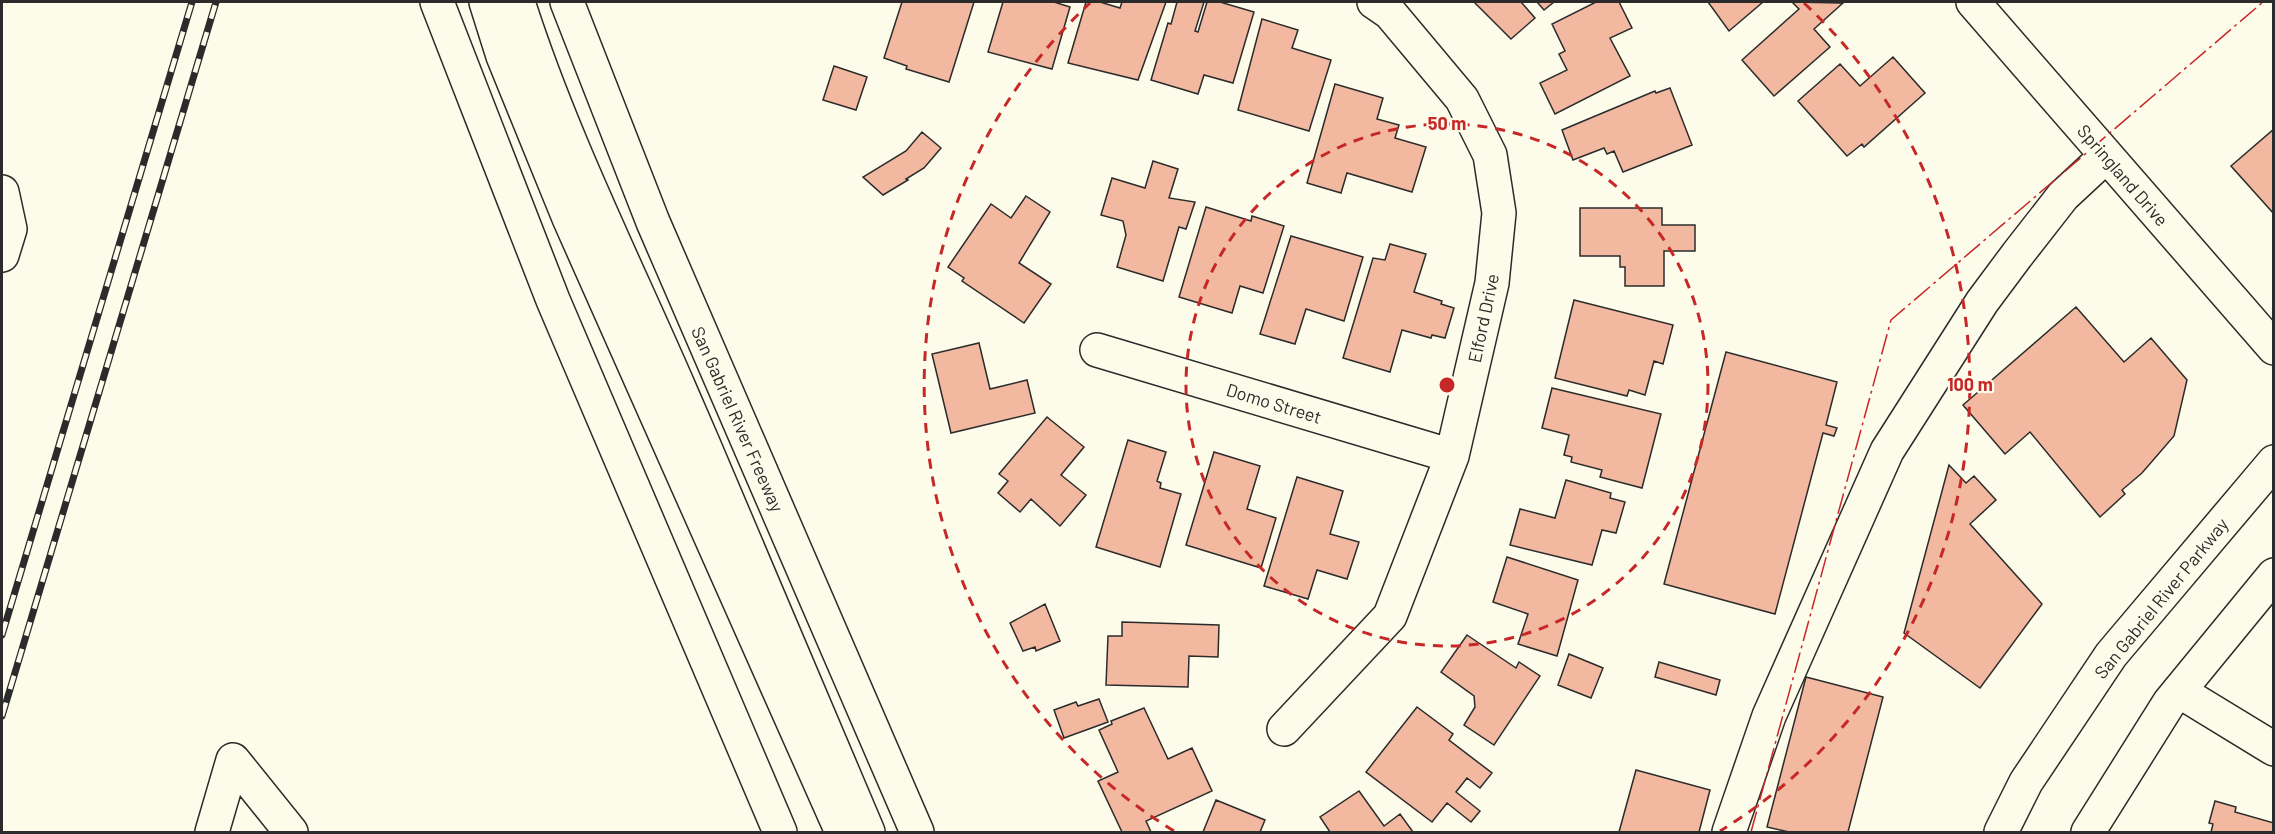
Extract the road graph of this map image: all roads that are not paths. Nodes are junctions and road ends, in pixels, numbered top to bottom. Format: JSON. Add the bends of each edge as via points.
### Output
{"nodes":[{"id":1,"x":437,"y":2,"type":"edge"},
{"id":2,"x":486,"y":2,"type":"edge"},
{"id":3,"x":518,"y":2,"type":"edge"},
{"id":4,"x":567,"y":2,"type":"edge"},
{"id":5,"x":1374,"y":2,"type":"edge"},
{"id":6,"x":1973,"y":2,"type":"edge"},
{"id":7,"x":2106,"y":156,"type":"junction"},
{"id":8,"x":2,"y":192,"type":"edge"},
{"id":9,"x":2,"y":255,"type":"edge"},
{"id":10,"x":2274,"y":348,"type":"edge"},
{"id":11,"x":1097,"y":350,"type":"dead end"},
{"id":12,"x":1452,"y":456,"type":"junction"},
{"id":13,"x":2274,"y":462,"type":"edge"},
{"id":14,"x":2274,"y":575,"type":"edge"},
{"id":15,"x":2179,"y":692,"type":"junction"},
{"id":16,"x":1284,"y":729,"type":"dead end"},
{"id":17,"x":2274,"y":749,"type":"edge"},
{"id":18,"x":212,"y":832,"type":"edge"},
{"id":19,"x":291,"y":832,"type":"edge"},
{"id":20,"x":780,"y":832,"type":"edge"},
{"id":21,"x":842,"y":832,"type":"edge"},
{"id":22,"x":868,"y":832,"type":"edge"},
{"id":23,"x":918,"y":832,"type":"edge"},
{"id":24,"x":1729,"y":832,"type":"edge"},
{"id":25,"x":2001,"y":832,"type":"edge"},
{"id":26,"x":2088,"y":832,"type":"edge"}],
"edges":[{"from":1,"to":20,"type":"main road","via":[[553,300]]},
{"from":2,"to":21,"type":"main road","via":[[503,56],[569,218]]},
{"from":3,"to":22,"type":"main road","via":[[593,201],[680,389]]},
{"from":4,"to":23,"type":"main road","name":"San Gabriel River Freeway","via":[[653,222]]},
{"from":5,"to":12,"type":"main road","name":"Elford Drive","via":[[1390,13],[1462,99],[1490,155],[1499,213],[1492,283]]},
{"from":6,"to":7,"type":"main road","name":"Springland Drive"},
{"from":7,"to":10,"type":"main road","name":"Springland Drive"},
{"from":7,"to":24,"type":"main road","via":[[2063,196],[1982,302],[1887,451],[1769,716]]},
{"from":8,"to":9,"type":"main road","via":[[10,229]]},
{"from":11,"to":12,"type":"main road","name":"Domo Street"},
{"from":12,"to":16,"type":"main road","name":"Elford Drive","via":[[1390,616]]},
{"from":13,"to":25,"type":"main road","name":"San Gabriel River Parkway","via":[[2111,655],[2026,782]]},
{"from":14,"to":15,"type":"main road"},
{"from":15,"to":17,"type":"main road"},
{"from":15,"to":26,"type":"main road"},
{"from":18,"to":19,"type":"main road","via":[[233,760]]}]}
